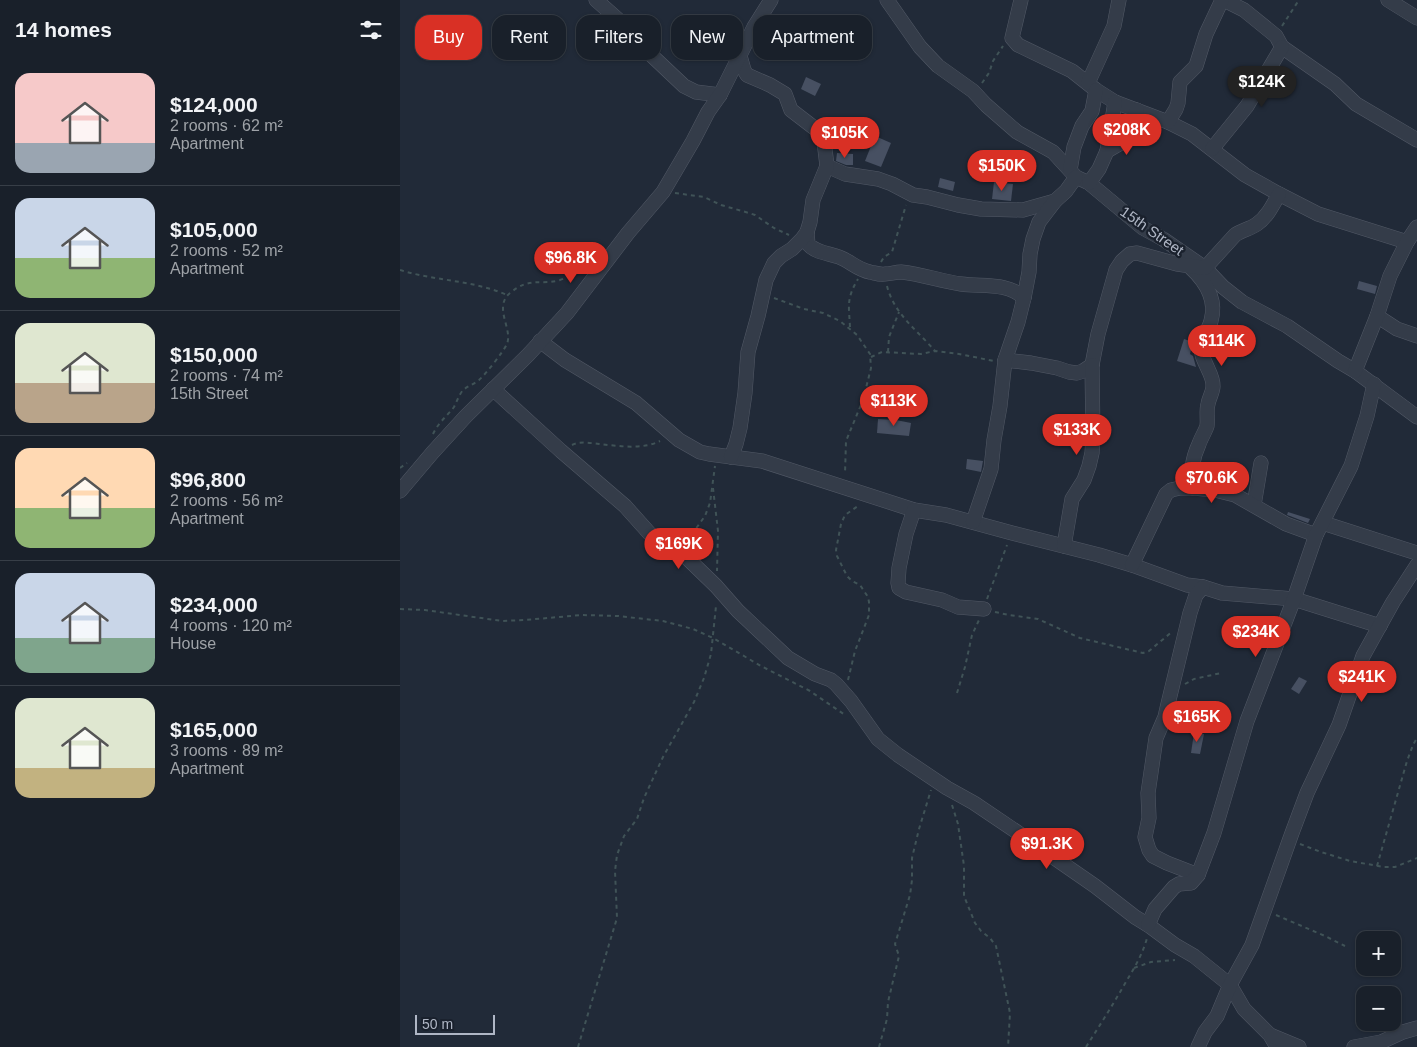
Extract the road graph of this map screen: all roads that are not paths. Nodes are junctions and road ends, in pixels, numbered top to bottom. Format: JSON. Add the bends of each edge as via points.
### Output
{"nodes":[{"id":1,"x":596,"y":0,"type":"edge"},
{"id":2,"x":771,"y":0,"type":"edge"},
{"id":3,"x":887,"y":0,"type":"edge"},
{"id":4,"x":1021,"y":0,"type":"edge"},
{"id":5,"x":1119,"y":0,"type":"edge"},
{"id":6,"x":1223,"y":0,"type":"edge"},
{"id":7,"x":1388,"y":0,"type":"edge"},
{"id":8,"x":1247,"y":5,"type":"edge"},
{"id":9,"x":761,"y":7,"type":"edge"},
{"id":10,"x":1417,"y":18,"type":"edge"},
{"id":11,"x":1279,"y":42,"type":"junction"},
{"id":12,"x":743,"y":49,"type":"edge"},
{"id":13,"x":738,"y":60,"type":"edge"},
{"id":14,"x":741,"y":60,"type":"edge"},
{"id":15,"x":1092,"y":86,"type":"junction"},
{"id":16,"x":720,"y":95,"type":"junction"},
{"id":17,"x":1115,"y":102,"type":"junction"},
{"id":18,"x":1137,"y":110,"type":"junction"},
{"id":19,"x":1168,"y":122,"type":"junction"},
{"id":20,"x":1417,"y":140,"type":"edge"},
{"id":21,"x":1212,"y":149,"type":"junction"},
{"id":22,"x":1107,"y":150,"type":"junction"},
{"id":23,"x":827,"y":166,"type":"junction"},
{"id":24,"x":1078,"y":176,"type":"junction"},
{"id":25,"x":1279,"y":194,"type":"junction"},
{"id":26,"x":1054,"y":201,"type":"junction"},
{"id":27,"x":1417,"y":227,"type":"edge"},
{"id":28,"x":805,"y":236,"type":"junction"},
{"id":29,"x":1407,"y":242,"type":"junction"},
{"id":30,"x":1189,"y":266,"type":"junction"},
{"id":31,"x":1205,"y":268,"type":"junction"},
{"id":32,"x":1024,"y":298,"type":"junction"},
{"id":33,"x":1376,"y":316,"type":"junction"},
{"id":34,"x":1417,"y":336,"type":"edge"},
{"id":35,"x":540,"y":341,"type":"junction"},
{"id":36,"x":1005,"y":361,"type":"junction"},
{"id":37,"x":1092,"y":365,"type":"junction"},
{"id":38,"x":1355,"y":371,"type":"junction"},
{"id":39,"x":1374,"y":384,"type":"junction"},
{"id":40,"x":493,"y":389,"type":"junction"},
{"id":41,"x":1417,"y":417,"type":"edge"},
{"id":42,"x":731,"y":457,"type":"junction"},
{"id":43,"x":1261,"y":463,"type":"dead end"},
{"id":44,"x":1193,"y":488,"type":"junction"},
{"id":45,"x":400,"y":491,"type":"edge"},
{"id":46,"x":1254,"y":505,"type":"junction"},
{"id":47,"x":914,"y":510,"type":"junction"},
{"id":48,"x":974,"y":522,"type":"junction"},
{"id":49,"x":1319,"y":529,"type":"junction"},
{"id":50,"x":1064,"y":546,"type":"junction"},
{"id":51,"x":1417,"y":553,"type":"edge"},
{"id":52,"x":1132,"y":565,"type":"junction"},
{"id":53,"x":1417,"y":565,"type":"edge"},
{"id":54,"x":1203,"y":587,"type":"junction"},
{"id":55,"x":1294,"y":599,"type":"junction"},
{"id":56,"x":984,"y":609,"type":"road end"},
{"id":57,"x":1380,"y":626,"type":"junction"},
{"id":58,"x":1198,"y":875,"type":"junction"},
{"id":59,"x":1149,"y":925,"type":"junction"},
{"id":60,"x":1230,"y":985,"type":"junction"},
{"id":61,"x":1417,"y":1028,"type":"edge"},
{"id":62,"x":1274,"y":1041,"type":"edge"},
{"id":63,"x":1198,"y":1047,"type":"edge"},
{"id":64,"x":1299,"y":1047,"type":"edge"},
{"id":65,"x":1354,"y":1047,"type":"edge"}],
"edges":[{"from":1,"to":16,"type":"street","via":[[684,86],[696,92]]},
{"from":2,"to":9,"type":"street"},
{"from":3,"to":24,"type":"street","name":"15th Street","via":[[920,47],[938,66],[974,91],[1017,132],[1054,152]]},
{"from":4,"to":15,"type":"street","via":[[1012,38],[1018,45],[1072,71]]},
{"from":5,"to":15,"type":"street","via":[[1114,26]]},
{"from":6,"to":8,"type":"street"},
{"from":6,"to":19,"type":"street","via":[[1206,34],[1196,66],[1178,86],[1179,100]]},
{"from":7,"to":10,"type":"street"},
{"from":8,"to":11,"type":"street"},
{"from":9,"to":12,"type":"street"},
{"from":11,"to":20,"type":"street","via":[[1356,104]]},
{"from":11,"to":21,"type":"street","via":[[1247,106]]},
{"from":13,"to":16,"type":"street"},
{"from":14,"to":23,"type":"street","via":[[747,75],[785,94],[791,110],[817,130],[824,141]]},
{"from":15,"to":17,"type":"street"},
{"from":15,"to":24,"type":"street","via":[[1092,111],[1074,147]]},
{"from":16,"to":35,"type":"street","via":[[663,192],[567,313]]},
{"from":17,"to":18,"type":"street"},
{"from":17,"to":22,"type":"street"},
{"from":18,"to":19,"type":"street"},
{"from":18,"to":22,"type":"street","via":[[1126,140]]},
{"from":19,"to":21,"type":"street"},
{"from":21,"to":25,"type":"street","via":[[1245,175]]},
{"from":22,"to":24,"type":"street","via":[[1099,169]]},
{"from":23,"to":26,"type":"street","via":[[845,174],[878,179],[913,195],[981,209],[1023,210]]},
{"from":23,"to":28,"type":"street"},
{"from":24,"to":26,"type":"street"},
{"from":24,"to":31,"type":"street","name":"15th Street","via":[[1143,228]]},
{"from":25,"to":29,"type":"street","via":[[1318,214]]},
{"from":25,"to":31,"type":"street","via":[[1263,220],[1235,235]]},
{"from":26,"to":32,"type":"street","via":[[1039,222],[1033,239]]},
{"from":27,"to":29,"type":"street"},
{"from":28,"to":32,"type":"street","via":[[811,248],[841,257],[861,270],[908,273],[962,284],[998,287],[1019,293]]},
{"from":28,"to":42,"type":"street","via":[[774,263],[766,280],[748,352],[740,428]]},
{"from":29,"to":33,"type":"street","via":[[1390,276]]},
{"from":30,"to":31,"type":"street"},
{"from":30,"to":37,"type":"street","via":[[1137,253],[1122,261],[1111,285]]},
{"from":30,"to":44,"type":"street","via":[[1204,281],[1213,306],[1201,348],[1213,386],[1207,404],[1207,425],[1194,455]]},
{"from":31,"to":38,"type":"street","name":"15th Street","via":[[1242,302],[1287,326]]},
{"from":32,"to":36,"type":"street"},
{"from":33,"to":34,"type":"street"},
{"from":33,"to":38,"type":"street"},
{"from":35,"to":40,"type":"street"},
{"from":35,"to":42,"type":"street","via":[[636,403],[679,440],[700,452]]},
{"from":36,"to":37,"type":"street","via":[[1077,373]]},
{"from":36,"to":48,"type":"street","via":[[992,469]]},
{"from":37,"to":50,"type":"street","via":[[1092,453],[1084,480],[1072,499]]},
{"from":38,"to":39,"type":"street","name":"15th Street"},
{"from":39,"to":41,"type":"street","name":"15th Street"},
{"from":39,"to":49,"type":"street","via":[[1351,466]]},
{"from":40,"to":45,"type":"street"},
{"from":40,"to":59,"type":"street","via":[[625,506],[650,534],[680,551],[788,658],[831,680],[851,701],[878,740],[1010,827]]},
{"from":42,"to":47,"type":"street","via":[[762,461]]},
{"from":43,"to":46,"type":"street"},
{"from":44,"to":46,"type":"street","via":[[1235,495]]},
{"from":44,"to":52,"type":"street","via":[[1171,490],[1166,494]]},
{"from":46,"to":49,"type":"street","via":[[1286,524]]},
{"from":47,"to":48,"type":"street"},
{"from":47,"to":56,"type":"street","via":[[899,568],[899,588],[958,607]]},
{"from":48,"to":50,"type":"street"},
{"from":49,"to":51,"type":"street"},
{"from":49,"to":55,"type":"street"},
{"from":50,"to":52,"type":"street"},
{"from":52,"to":54,"type":"street","via":[[1187,585]]},
{"from":53,"to":57,"type":"street"},
{"from":54,"to":55,"type":"street","via":[[1222,593]]},
{"from":54,"to":58,"type":"street","via":[[1196,595],[1190,613],[1165,717],[1156,738],[1145,837],[1153,856]]},
{"from":55,"to":57,"type":"street"},
{"from":55,"to":58,"type":"street","via":[[1247,721],[1214,833]]},
{"from":57,"to":60,"type":"street","via":[[1363,656],[1339,725],[1307,793],[1252,945]]},
{"from":58,"to":59,"type":"street","via":[[1192,883],[1179,884],[1174,888],[1155,909]]},
{"from":59,"to":60,"type":"street"},
{"from":60,"to":62,"type":"street","via":[[1244,1009]]},
{"from":60,"to":63,"type":"street","via":[[1217,1016]]},
{"from":61,"to":65,"type":"street","via":[[1381,1042]]},
{"from":62,"to":64,"type":"street"}]}
